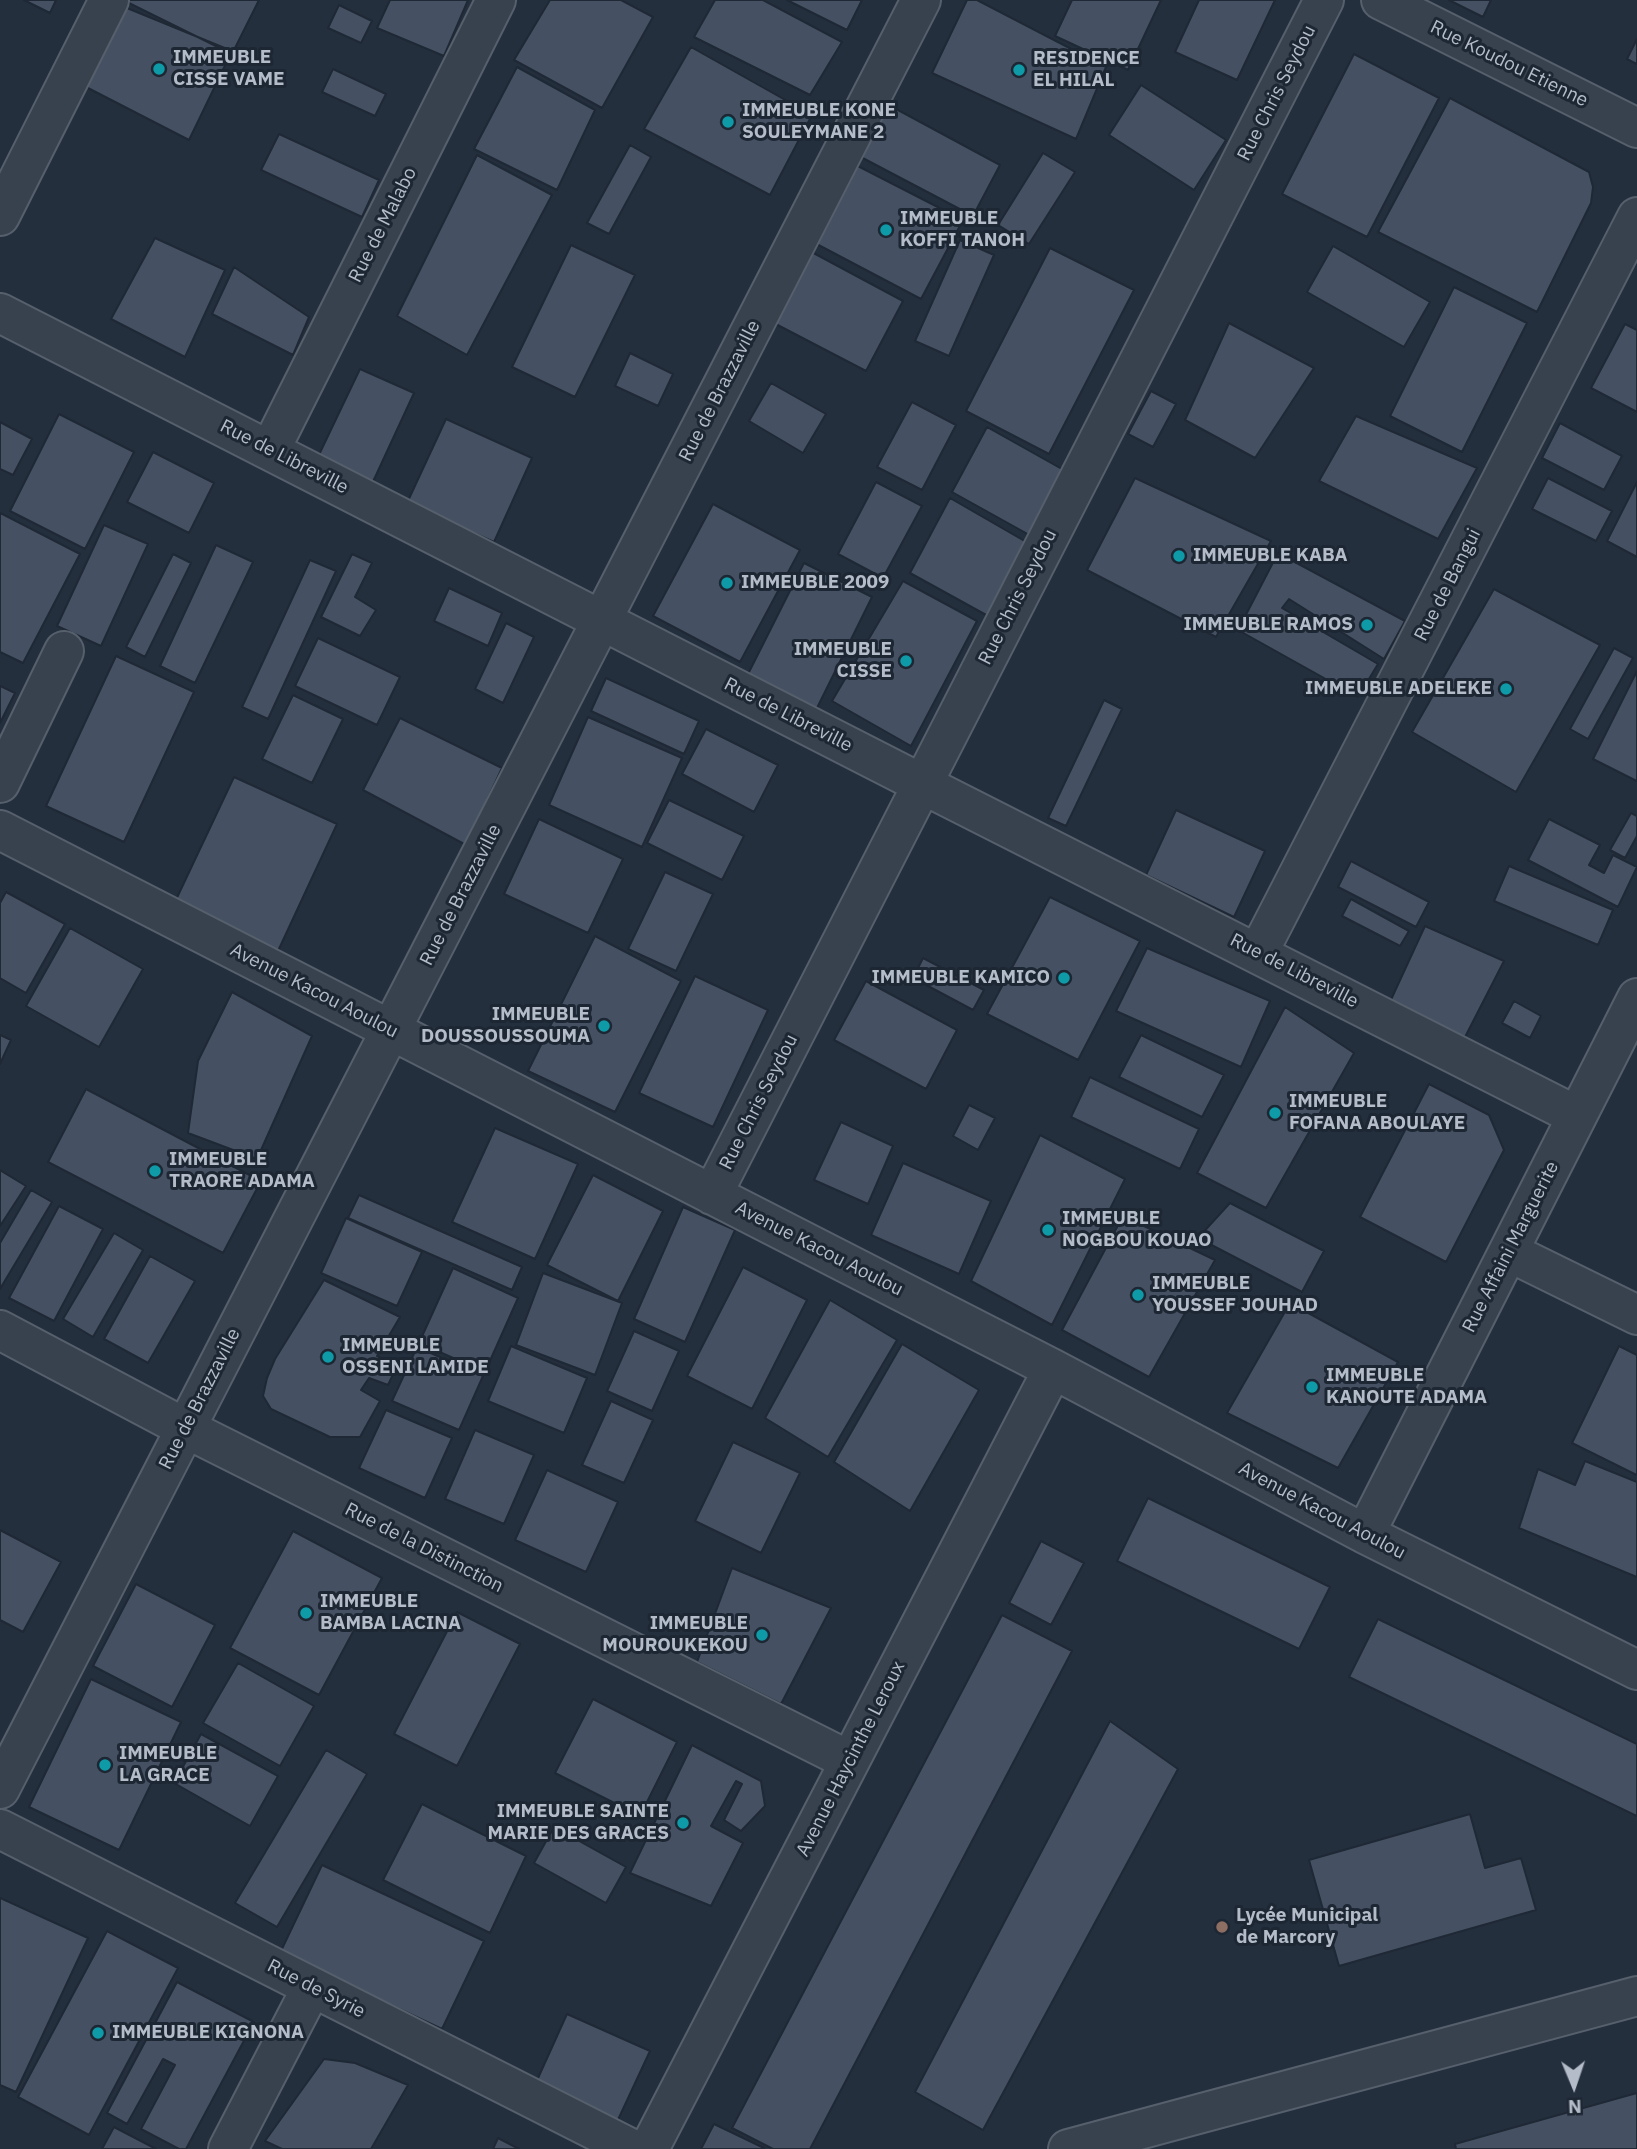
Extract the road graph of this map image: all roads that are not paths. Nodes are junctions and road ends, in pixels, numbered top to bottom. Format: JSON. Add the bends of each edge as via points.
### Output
{"nodes":[{"id":1,"x":109,"y":0,"type":"edge"},
{"id":2,"x":496,"y":0,"type":"edge"},
{"id":3,"x":921,"y":0,"type":"edge"},
{"id":4,"x":1324,"y":0,"type":"edge"},
{"id":5,"x":1381,"y":0,"type":"edge"},
{"id":6,"x":1637,"y":128,"type":"edge"},
{"id":7,"x":0,"y":216,"type":"edge"},
{"id":8,"x":1637,"y":217,"type":"edge"},
{"id":9,"x":0,"y":313,"type":"edge"},
{"id":10,"x":270,"y":450,"type":"junction"},
{"id":11,"x":602,"y":619,"type":"junction"},
{"id":12,"x":64,"y":651,"type":"dead end"},
{"id":13,"x":0,"y":783,"type":"edge"},
{"id":14,"x":922,"y":784,"type":"junction"},
{"id":15,"x":0,"y":830,"type":"edge"},
{"id":16,"x":1258,"y":953,"type":"junction"},
{"id":17,"x":1637,"y":998,"type":"edge"},
{"id":18,"x":391,"y":1030,"type":"junction"},
{"id":19,"x":1577,"y":1116,"type":"junction"},
{"id":20,"x":712,"y":1195,"type":"junction"},
{"id":21,"x":1509,"y":1252,"type":"junction"},
{"id":22,"x":1637,"y":1315,"type":"edge"},
{"id":23,"x":0,"y":1330,"type":"edge"},
{"id":24,"x":1054,"y":1369,"type":"junction"},
{"id":25,"x":185,"y":1428,"type":"junction"},
{"id":26,"x":1365,"y":1534,"type":"junction"},
{"id":27,"x":1637,"y":1670,"type":"edge"},
{"id":28,"x":850,"y":1761,"type":"junction"},
{"id":29,"x":0,"y":1789,"type":"edge"},
{"id":30,"x":0,"y":1829,"type":"edge"},
{"id":31,"x":312,"y":1987,"type":"junction"},
{"id":32,"x":1637,"y":1996,"type":"edge"},
{"id":33,"x":228,"y":2149,"type":"edge"},
{"id":34,"x":632,"y":2149,"type":"edge"},
{"id":35,"x":649,"y":2149,"type":"edge"},
{"id":36,"x":1068,"y":2149,"type":"edge"}],
"edges":[{"from":1,"to":7,"type":"street"},
{"from":2,"to":10,"type":"street","name":"Rue de Malabo"},
{"from":3,"to":11,"type":"street","name":"Rue de Brazzaville"},
{"from":4,"to":14,"type":"street","name":"Rue Chris Seydou"},
{"from":5,"to":6,"type":"street","name":"Rue Koudou Etienne"},
{"from":8,"to":16,"type":"street","name":"Rue de Bangui"},
{"from":9,"to":10,"type":"street","name":"Rue de Libreville"},
{"from":10,"to":11,"type":"street","name":"Rue de Libreville"},
{"from":11,"to":14,"type":"street","name":"Rue de Libreville"},
{"from":11,"to":18,"type":"street","name":"Rue de Brazzaville"},
{"from":12,"to":13,"type":"street"},
{"from":14,"to":16,"type":"street","name":"Rue de Libreville"},
{"from":14,"to":20,"type":"street","name":"Rue Chris Seydou"},
{"from":15,"to":18,"type":"street","name":"Avenue Kacou Aoulou"},
{"from":16,"to":19,"type":"street","name":"Rue de Libreville"},
{"from":17,"to":19,"type":"street","name":"Rue Affaini Marguerite"},
{"from":18,"to":20,"type":"street","name":"Avenue Kacou Aoulou"},
{"from":18,"to":25,"type":"street","name":"Rue de Brazzaville"},
{"from":19,"to":21,"type":"street","name":"Rue Affaini Marguerite"},
{"from":20,"to":24,"type":"street","name":"Avenue Kacou Aoulou"},
{"from":21,"to":22,"type":"street"},
{"from":21,"to":26,"type":"street","name":"Rue Affaini Marguerite"},
{"from":23,"to":25,"type":"street","name":"Rue de la Distinction"},
{"from":24,"to":26,"type":"street","name":"Avenue Kacou Aoulou"},
{"from":24,"to":28,"type":"street","name":"Avenue Haycinthe Leroux"},
{"from":25,"to":28,"type":"street","name":"Rue de la Distinction"},
{"from":25,"to":29,"type":"street","name":"Rue de Brazzaville"},
{"from":26,"to":27,"type":"street","name":"Avenue Kacou Aoulou"},
{"from":28,"to":35,"type":"street","name":"Avenue Haycinthe Leroux"},
{"from":30,"to":31,"type":"street","name":"Rue de Syrie"},
{"from":31,"to":33,"type":"street"},
{"from":31,"to":34,"type":"street","name":"Rue de Syrie"},
{"from":32,"to":36,"type":"street"}]}
